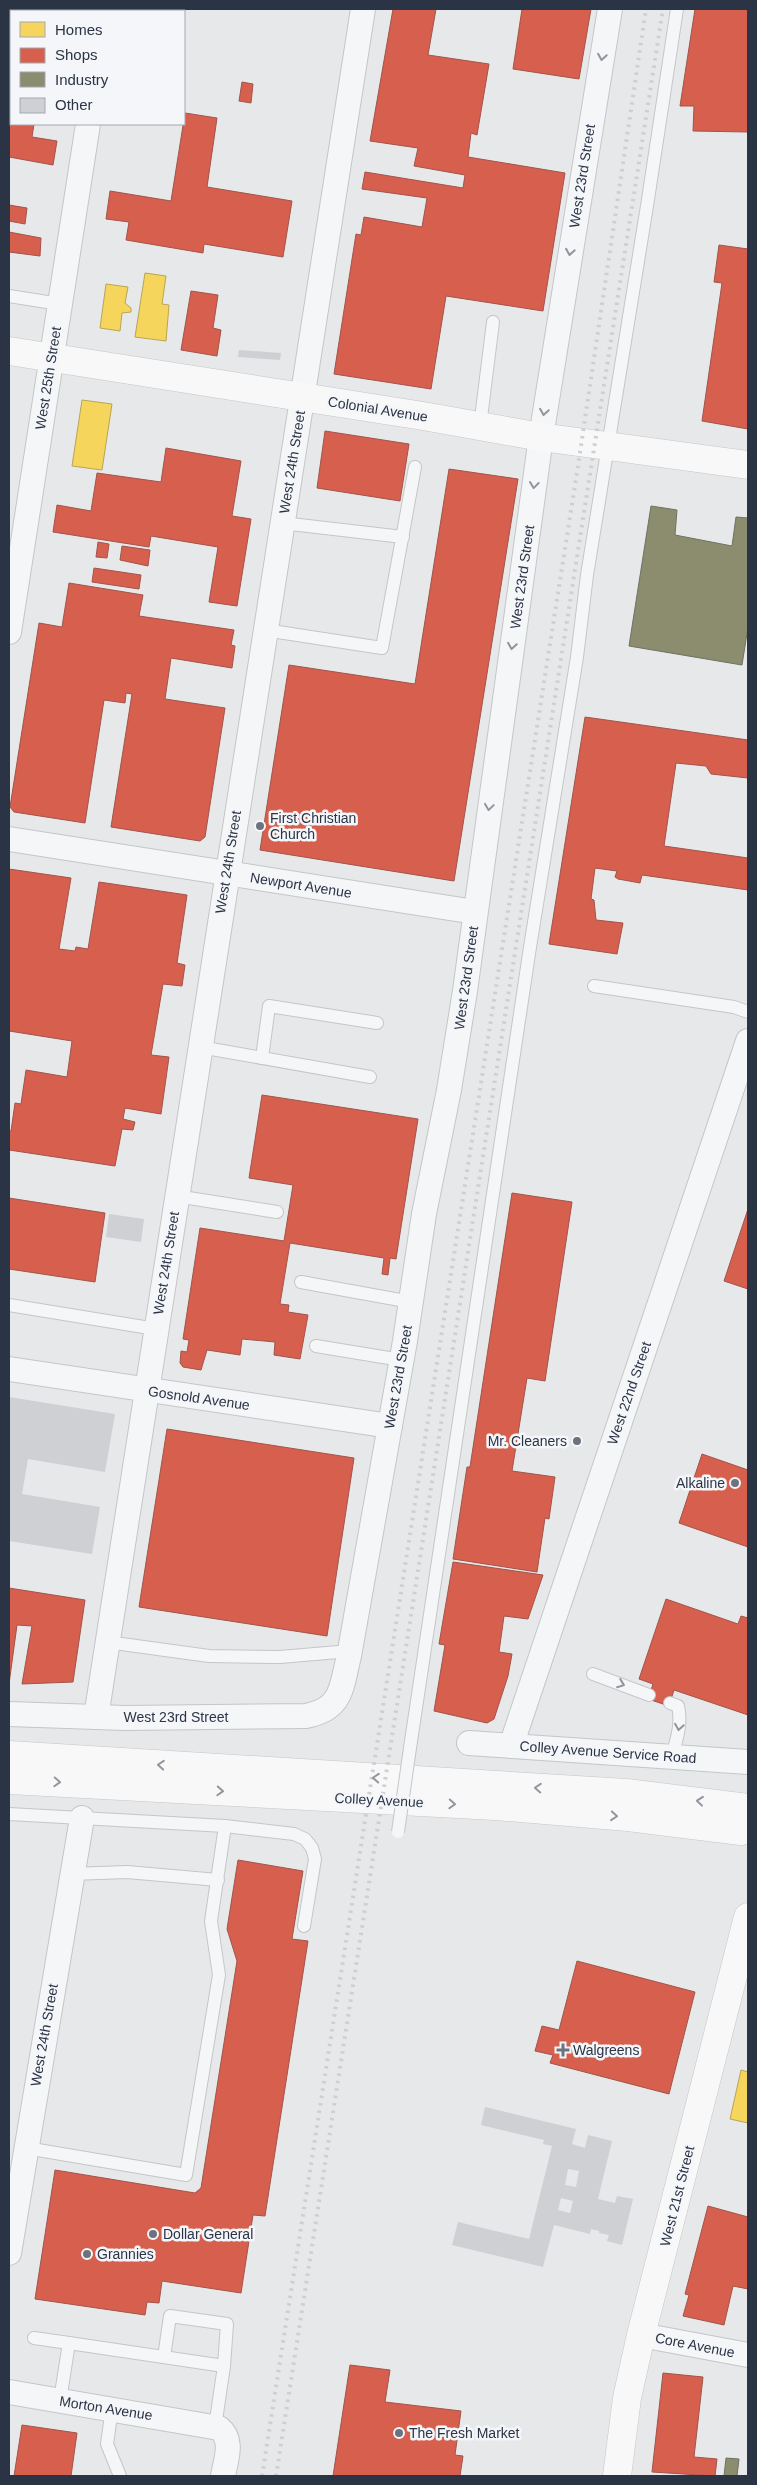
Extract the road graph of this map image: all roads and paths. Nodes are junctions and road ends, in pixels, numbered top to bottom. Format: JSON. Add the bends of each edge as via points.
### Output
{"nodes":[{"id":1,"x":363,"y":9,"type":"edge"},
{"id":2,"x":610,"y":9,"type":"edge"},
{"id":3,"x":677,"y":9,"type":"edge"},
{"id":4,"x":88,"y":125,"type":"edge"},
{"id":5,"x":9,"y":296,"type":"edge"},
{"id":6,"x":60,"y":304,"type":"junction"},
{"id":7,"x":493,"y":322,"type":"dead end"},
{"id":8,"x":9,"y":351,"type":"edge"},
{"id":9,"x":51,"y":358,"type":"junction"},
{"id":10,"x":302,"y":397,"type":"junction"},
{"id":11,"x":480,"y":426,"type":"junction"},
{"id":12,"x":540,"y":437,"type":"junction"},
{"id":13,"x":607,"y":447,"type":"junction"},
{"id":14,"x":748,"y":465,"type":"edge"},
{"id":15,"x":415,"y":467,"type":"dead end"},
{"id":16,"x":282,"y":523,"type":"junction"},
{"id":17,"x":403,"y":537,"type":"junction"},
{"id":18,"x":265,"y":630,"type":"junction"},
{"id":19,"x":9,"y":632,"type":"edge"},
{"id":20,"x":9,"y":838,"type":"edge"},
{"id":21,"x":226,"y":873,"type":"junction"},
{"id":22,"x":475,"y":912,"type":"junction"},
{"id":23,"x":594,"y":986,"type":"dead end"},
{"id":24,"x":748,"y":1012,"type":"edge"},
{"id":25,"x":377,"y":1023,"type":"dead end"},
{"id":26,"x":748,"y":1041,"type":"edge"},
{"id":27,"x":200,"y":1047,"type":"junction"},
{"id":28,"x":262,"y":1058,"type":"junction"},
{"id":29,"x":370,"y":1077,"type":"dead end"},
{"id":30,"x":176,"y":1196,"type":"junction"},
{"id":31,"x":277,"y":1212,"type":"dead end"},
{"id":32,"x":301,"y":1282,"type":"dead end"},
{"id":33,"x":411,"y":1302,"type":"junction"},
{"id":34,"x":9,"y":1305,"type":"edge"},
{"id":35,"x":156,"y":1329,"type":"junction"},
{"id":36,"x":316,"y":1346,"type":"dead end"},
{"id":37,"x":401,"y":1360,"type":"junction"},
{"id":38,"x":9,"y":1369,"type":"edge"},
{"id":39,"x":146,"y":1391,"type":"junction"},
{"id":40,"x":390,"y":1426,"type":"junction"},
{"id":41,"x":107,"y":1642,"type":"junction"},
{"id":42,"x":350,"y":1651,"type":"junction"},
{"id":43,"x":593,"y":1674,"type":"dead end"},
{"id":44,"x":649,"y":1695,"type":"dead end"},
{"id":45,"x":670,"y":1703,"type":"dead end"},
{"id":46,"x":9,"y":1714,"type":"edge"},
{"id":47,"x":96,"y":1717,"type":"junction"},
{"id":48,"x":469,"y":1743,"type":"dead end"},
{"id":49,"x":511,"y":1746,"type":"junction"},
{"id":50,"x":9,"y":1755,"type":"edge"},
{"id":51,"x":672,"y":1756,"type":"junction"},
{"id":52,"x":748,"y":1762,"type":"edge"},
{"id":53,"x":9,"y":1780,"type":"edge"},
{"id":54,"x":748,"y":1808,"type":"edge"},
{"id":55,"x":9,"y":1814,"type":"edge"},
{"id":56,"x":82,"y":1818,"type":"junction"},
{"id":57,"x":226,"y":1826,"type":"junction"},
{"id":58,"x":748,"y":1829,"type":"edge"},
{"id":59,"x":398,"y":1832,"type":"dead end"},
{"id":60,"x":72,"y":1874,"type":"junction"},
{"id":61,"x":218,"y":1880,"type":"junction"},
{"id":62,"x":748,"y":1917,"type":"edge"},
{"id":63,"x":304,"y":1926,"type":"dead end"},
{"id":64,"x":26,"y":2148,"type":"junction"},
{"id":65,"x":9,"y":2253,"type":"edge"},
{"id":66,"x":641,"y":2335,"type":"junction"},
{"id":67,"x":34,"y":2338,"type":"dead end"},
{"id":68,"x":69,"y":2343,"type":"junction"},
{"id":69,"x":748,"y":2355,"type":"edge"},
{"id":70,"x":164,"y":2357,"type":"junction"},
{"id":71,"x":224,"y":2366,"type":"junction"},
{"id":72,"x":9,"y":2392,"type":"edge"},
{"id":73,"x":60,"y":2400,"type":"junction"},
{"id":74,"x":112,"y":2408,"type":"junction"},
{"id":75,"x":209,"y":2426,"type":"junction"},
{"id":76,"x":120,"y":2476,"type":"edge"},
{"id":77,"x":223,"y":2476,"type":"edge"},
{"id":78,"x":618,"y":2476,"type":"edge"}],
"edges":[{"from":1,"to":10,"type":"street","name":"West 24th Street"},
{"from":2,"to":12,"type":"street","name":"West 23rd Street","one_way":true},
{"from":3,"to":13,"type":"lane"},
{"from":4,"to":6,"type":"street","name":"West 25th Street"},
{"from":5,"to":6,"type":"lane"},
{"from":6,"to":9,"type":"street","name":"West 25th Street"},
{"from":7,"to":11,"type":"lane"},
{"from":8,"to":9,"type":"main road","name":"Colonial Avenue"},
{"from":9,"to":10,"type":"main road","name":"Colonial Avenue"},
{"from":9,"to":19,"type":"street","name":"West 25th Street"},
{"from":10,"to":11,"type":"main road","name":"Colonial Avenue"},
{"from":10,"to":16,"type":"street","name":"West 24th Street"},
{"from":11,"to":12,"type":"main road","name":"Colonial Avenue"},
{"from":12,"to":13,"type":"main road","name":"Colonial Avenue"},
{"from":12,"to":22,"type":"street","name":"West 23rd Street","one_way":true},
{"from":13,"to":14,"type":"main road","name":"Colonial Avenue"},
{"from":13,"to":59,"type":"lane","bridge":true},
{"from":15,"to":17,"type":"lane"},
{"from":16,"to":17,"type":"lane"},
{"from":16,"to":18,"type":"street","name":"West 24th Street"},
{"from":17,"to":18,"type":"lane","via":[[382,648]]},
{"from":18,"to":21,"type":"street","name":"West 24th Street"},
{"from":20,"to":21,"type":"street","name":"Newport Avenue"},
{"from":21,"to":22,"type":"street","name":"Newport Avenue"},
{"from":21,"to":27,"type":"street","name":"West 24th Street"},
{"from":22,"to":33,"type":"street","name":"West 23rd Street","via":[[449,1090],[424,1214]]},
{"from":23,"to":24,"type":"lane","via":[[734,1007]]},
{"from":25,"to":28,"type":"lane","via":[[269,1006]]},
{"from":26,"to":49,"type":"street","name":"West 22nd Street"},
{"from":27,"to":28,"type":"lane"},
{"from":27,"to":30,"type":"street","name":"West 24th Street"},
{"from":28,"to":29,"type":"lane"},
{"from":30,"to":31,"type":"lane"},
{"from":30,"to":35,"type":"street","name":"West 24th Street"},
{"from":32,"to":33,"type":"lane"},
{"from":33,"to":37,"type":"street","name":"West 23rd Street"},
{"from":34,"to":35,"type":"lane"},
{"from":35,"to":39,"type":"street","name":"West 24th Street"},
{"from":36,"to":37,"type":"lane"},
{"from":37,"to":40,"type":"street","name":"West 23rd Street"},
{"from":38,"to":39,"type":"street","name":"Gosnold Avenue"},
{"from":39,"to":40,"type":"street","name":"Gosnold Avenue"},
{"from":39,"to":41,"type":"street","name":"West 24th Street"},
{"from":40,"to":42,"type":"street","name":"West 23rd Street"},
{"from":41,"to":42,"type":"lane","via":[[209,1656],[280,1657]]},
{"from":41,"to":47,"type":"street","name":"West 24th Street"},
{"from":42,"to":47,"type":"street","name":"West 23rd Street","via":[[339,1696],[321,1713],[306,1716]]},
{"from":43,"to":44,"type":"lane","one_way":true},
{"from":45,"to":51,"type":"lane","one_way":true,"via":[[678,1706],[680,1716]]},
{"from":46,"to":47,"type":"street","name":"West 23rd Street"},
{"from":48,"to":49,"type":"street","name":"Colley Avenue Service Road"},
{"from":49,"to":51,"type":"street","name":"Colley Avenue Service Road"},
{"from":54,"to":50,"type":"main road","name":"Colley Avenue","one_way":true,"via":[[626,1793]]},
{"from":51,"to":52,"type":"street","name":"Colley Avenue Service Road"},
{"from":53,"to":58,"type":"main road","name":"Colley Avenue","one_way":true,"via":[[495,1806],[741,1831]]},
{"from":55,"to":56,"type":"lane"},
{"from":56,"to":57,"type":"lane"},
{"from":56,"to":60,"type":"street","name":"West 24th Street"},
{"from":57,"to":61,"type":"lane"},
{"from":57,"to":63,"type":"lane","via":[[294,1834],[305,1839],[315,1859]]},
{"from":60,"to":61,"type":"lane","via":[[126,1872]]},
{"from":60,"to":64,"type":"street","name":"West 24th Street"},
{"from":61,"to":64,"type":"lane","via":[[211,1920],[219,1975],[186,2175]]},
{"from":62,"to":66,"type":"main road","name":"West 21st Street"},
{"from":64,"to":65,"type":"street","name":"West 24th Street"},
{"from":66,"to":69,"type":"street","name":"Core Avenue"},
{"from":66,"to":78,"type":"main road","name":"West 21st Street","via":[[627,2398]]},
{"from":67,"to":68,"type":"lane"},
{"from":68,"to":70,"type":"lane"},
{"from":68,"to":73,"type":"lane"},
{"from":70,"to":71,"type":"lane"},
{"from":70,"to":71,"type":"lane","via":[[170,2316],[227,2324]]},
{"from":71,"to":75,"type":"lane"},
{"from":72,"to":73,"type":"street","name":"Morton Avenue"},
{"from":73,"to":74,"type":"street","name":"Morton Avenue"},
{"from":74,"to":75,"type":"street","name":"Morton Avenue"},
{"from":74,"to":76,"type":"lane","via":[[107,2444]]},
{"from":75,"to":77,"type":"street","via":[[226,2434],[229,2442]]}]}
